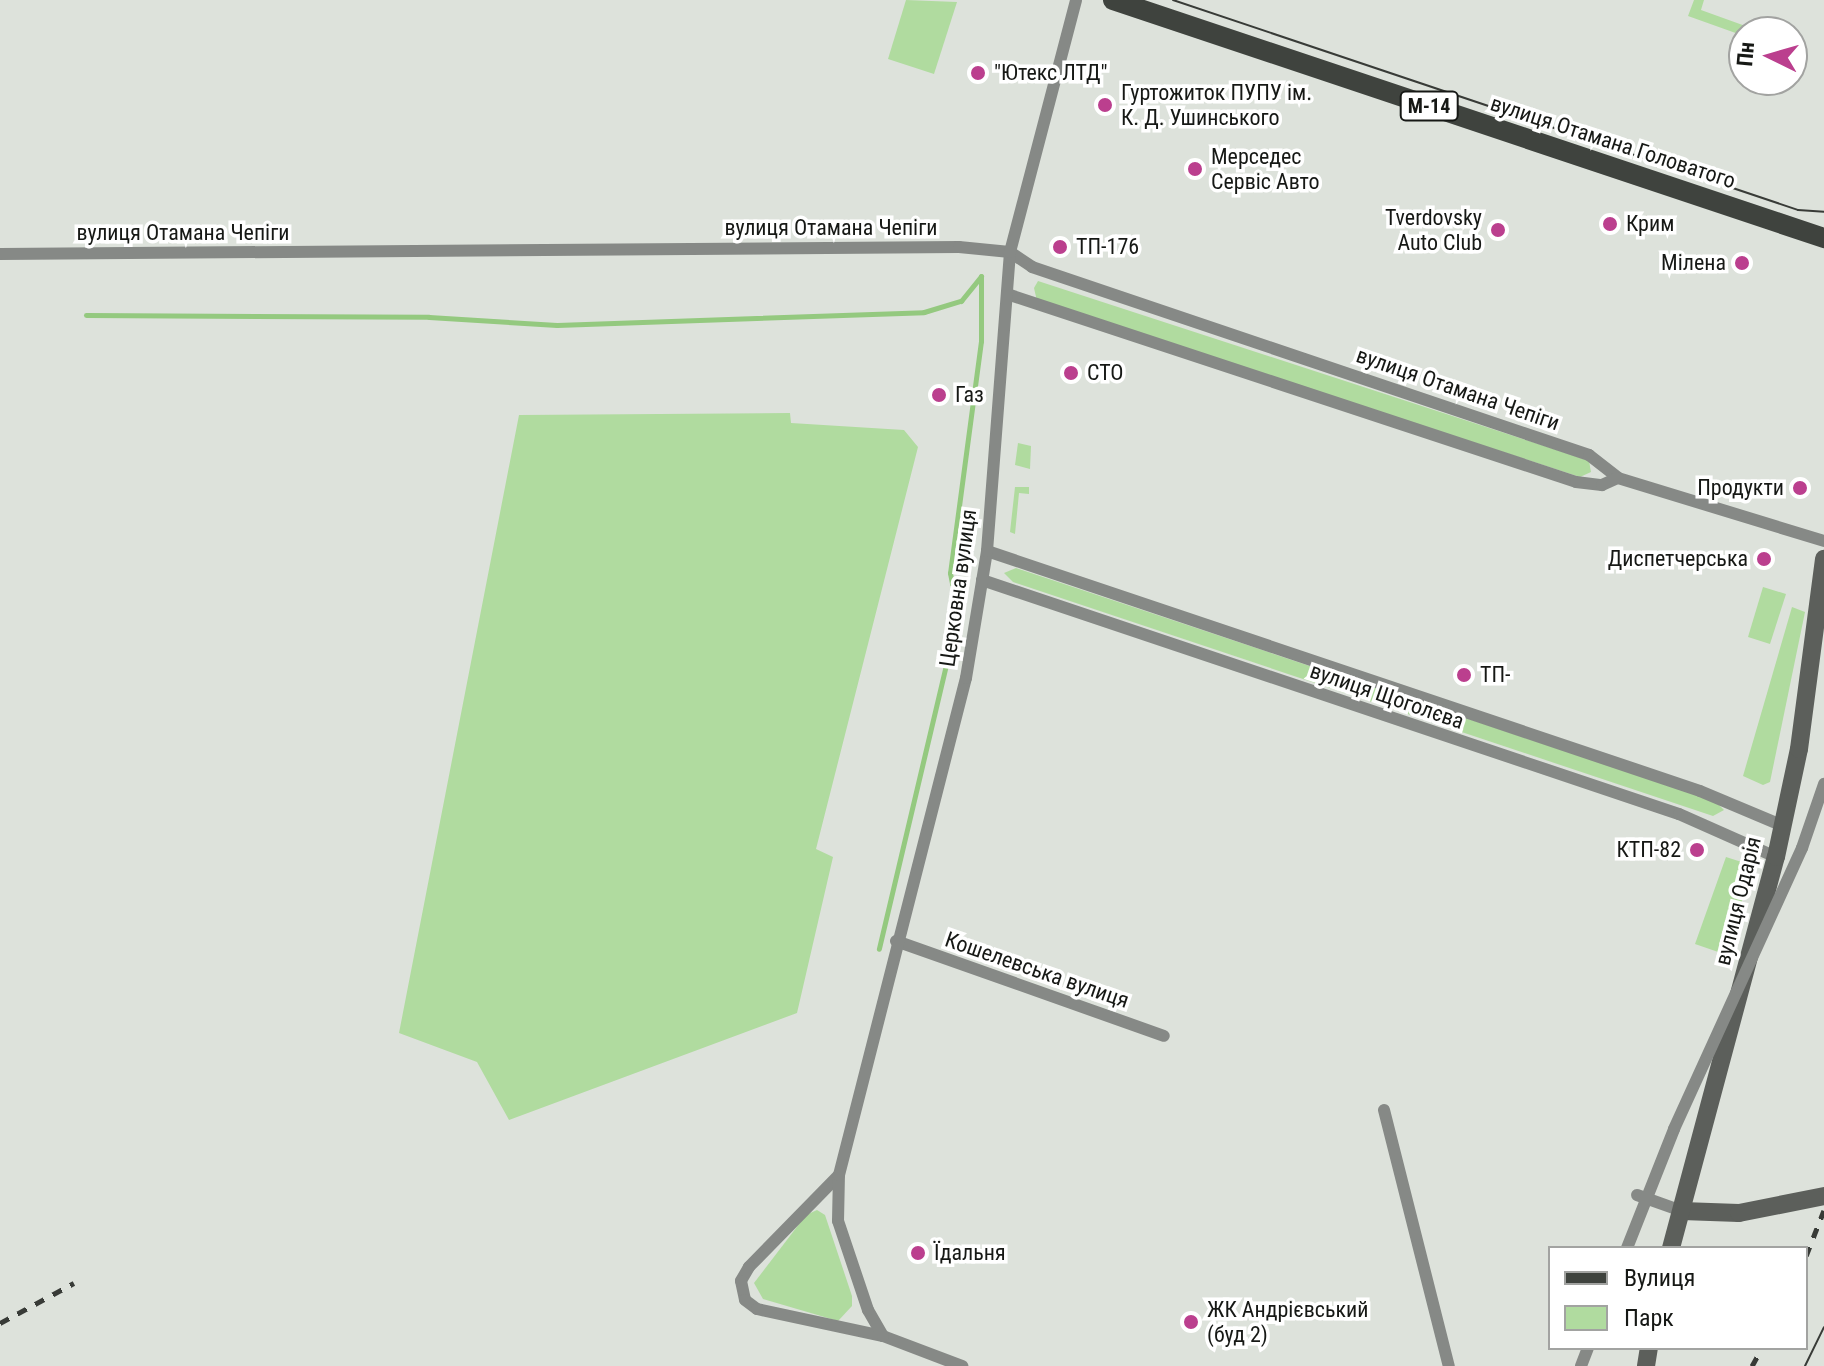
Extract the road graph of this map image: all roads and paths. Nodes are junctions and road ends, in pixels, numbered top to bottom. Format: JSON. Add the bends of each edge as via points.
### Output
{"nodes":[{"id":1,"x":1076,"y":0,"type":"edge"},
{"id":2,"x":1113,"y":0,"type":"edge"},
{"id":3,"x":1824,"y":238,"type":"edge"},
{"id":4,"x":1010,"y":252,"type":"junction"},
{"id":5,"x":0,"y":254,"type":"edge"},
{"id":6,"x":1007,"y":294,"type":"junction"},
{"id":7,"x":1618,"y":478,"type":"junction"},
{"id":8,"x":1824,"y":541,"type":"edge"},
{"id":9,"x":987,"y":551,"type":"junction"},
{"id":10,"x":1824,"y":559,"type":"edge"},
{"id":11,"x":982,"y":580,"type":"junction"},
{"id":12,"x":1824,"y":784,"type":"edge"},
{"id":13,"x":1781,"y":825,"type":"junction"},
{"id":14,"x":1776,"y":857,"type":"junction"},
{"id":15,"x":896,"y":941,"type":"junction"},
{"id":16,"x":1164,"y":1036,"type":"dead end"},
{"id":17,"x":1384,"y":1110,"type":"dead end"},
{"id":18,"x":839,"y":1175,"type":"junction"},
{"id":19,"x":1637,"y":1195,"type":"dead end"},
{"id":20,"x":1824,"y":1196,"type":"edge"},
{"id":21,"x":1682,"y":1211,"type":"junction"},
{"id":22,"x":1628,"y":1246,"type":"edge"},
{"id":23,"x":1672,"y":1246,"type":"edge"},
{"id":24,"x":883,"y":1336,"type":"junction"},
{"id":25,"x":962,"y":1366,"type":"edge"},
{"id":26,"x":1449,"y":1366,"type":"edge"}],
"edges":[{"from":1,"to":4,"type":"street","name":"Церковна вулиця"},
{"from":2,"to":3,"type":"main road","name":"вулиця Отамана Головатого","number":"М-14"},
{"from":4,"to":5,"type":"street","name":"вулиця Отамана Чепіги","via":[[959,247]]},
{"from":4,"to":6,"type":"street","name":"Церковна вулиця"},
{"from":4,"to":7,"type":"street","name":"вулиця Отамана Чепіги","via":[[1032,267],[1589,455]]},
{"from":6,"to":7,"type":"street","name":"вулиця Отамана Чепіги","via":[[1576,482],[1602,485]]},
{"from":6,"to":9,"type":"street","name":"Церковна вулиця"},
{"from":7,"to":8,"type":"street","name":"вулиця Отамана Чепіги"},
{"from":9,"to":11,"type":"street","name":"Церковна вулиця"},
{"from":9,"to":13,"type":"street","name":"вулиця Щоголєва","via":[[1700,791]]},
{"from":10,"to":13,"type":"street","name":"вулиця Одарія","via":[[1799,749]]},
{"from":11,"to":14,"type":"street","name":"вулиця Щоголєва","via":[[1679,814]]},
{"from":11,"to":15,"type":"street","name":"Церковна вулиця","via":[[966,678]]},
{"from":12,"to":22,"type":"street","bridge":true,"via":[[1802,848],[1674,1129]]},
{"from":13,"to":14,"type":"street","name":"вулиця Одарія"},
{"from":14,"to":21,"type":"street","name":"вулиця Одарія"},
{"from":15,"to":16,"type":"street","name":"Кошелевська вулиця"},
{"from":15,"to":18,"type":"street","name":"Церковна вулиця"},
{"from":17,"to":26,"type":"street"},
{"from":18,"to":24,"type":"street","name":"Церковна вулиця","via":[[838,1221],[868,1310]]},
{"from":18,"to":24,"type":"street","via":[[749,1267],[741,1281],[743,1295],[757,1309]]},
{"from":19,"to":21,"type":"street"},
{"from":20,"to":21,"type":"street","via":[[1739,1213]]},
{"from":21,"to":23,"type":"street","name":"вулиця Одарія"},
{"from":24,"to":25,"type":"street"}]}
